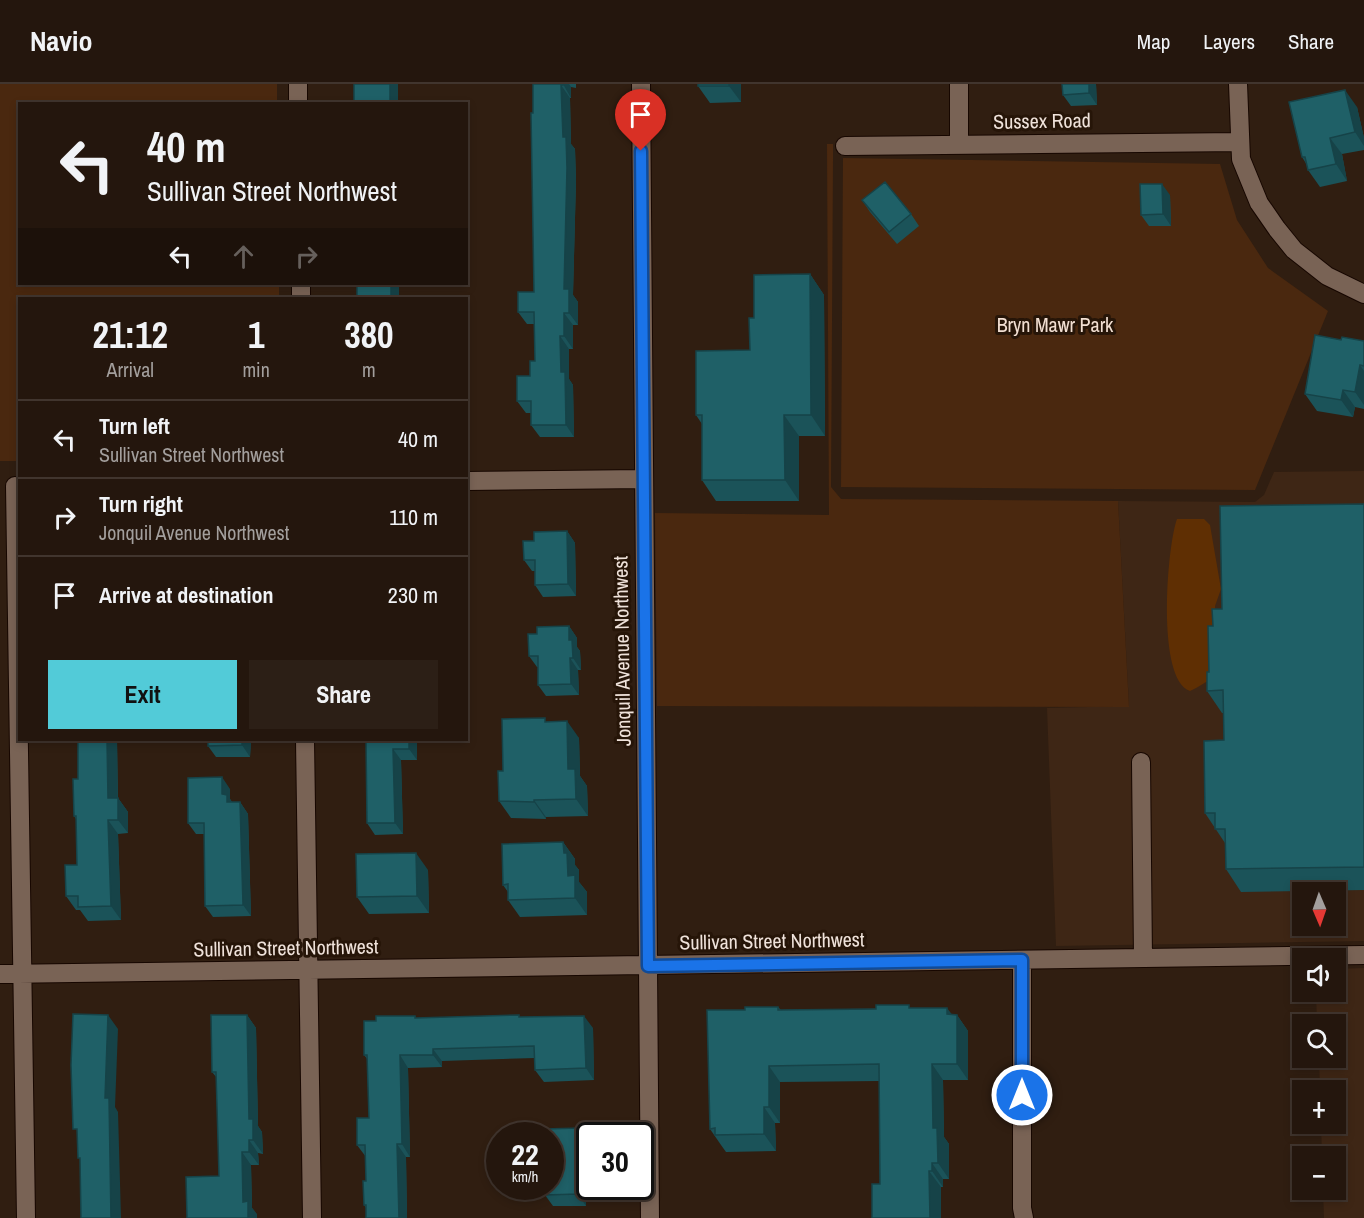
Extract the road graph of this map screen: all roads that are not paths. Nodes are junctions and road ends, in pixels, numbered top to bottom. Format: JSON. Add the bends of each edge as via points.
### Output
{"nodes":[{"id":1,"x":298,"y":84,"type":"edge"},
{"id":2,"x":640,"y":84,"type":"edge"},
{"id":3,"x":958,"y":84,"type":"edge"},
{"id":4,"x":1238,"y":84,"type":"edge"},
{"id":5,"x":298,"y":102,"type":"edge"},
{"id":6,"x":1240,"y":142,"type":"junction"},
{"id":7,"x":959,"y":145,"type":"junction"},
{"id":8,"x":845,"y":146,"type":"dead end"},
{"id":9,"x":1364,"y":294,"type":"edge"},
{"id":10,"x":643,"y":479,"type":"junction"},
{"id":11,"x":468,"y":481,"type":"edge"},
{"id":12,"x":12,"y":486,"type":"edge"},
{"id":13,"x":305,"y":741,"type":"edge"},
{"id":14,"x":1141,"y":762,"type":"dead end"},
{"id":15,"x":1364,"y":955,"type":"edge"},
{"id":16,"x":1143,"y":958,"type":"junction"},
{"id":17,"x":1022,"y":960,"type":"junction"},
{"id":18,"x":648,"y":966,"type":"junction"},
{"id":19,"x":308,"y":970,"type":"junction"},
{"id":20,"x":0,"y":974,"type":"edge"},
{"id":21,"x":23,"y":974,"type":"junction"},
{"id":22,"x":26,"y":1218,"type":"edge"},
{"id":23,"x":312,"y":1218,"type":"edge"},
{"id":24,"x":650,"y":1218,"type":"edge"},
{"id":25,"x":1024,"y":1218,"type":"edge"}],
"edges":[{"from":1,"to":5,"type":"street"},
{"from":2,"to":10,"type":"street","name":"Jonquil Avenue Northwest"},
{"from":3,"to":7,"type":"street"},
{"from":4,"to":6,"type":"street"},
{"from":6,"to":7,"type":"street","name":"Sussex Road"},
{"from":6,"to":9,"type":"street","via":[[1241,159],[1259,203],[1294,250],[1327,276]]},
{"from":7,"to":8,"type":"street","name":"Sussex Road"},
{"from":10,"to":11,"type":"street"},
{"from":10,"to":18,"type":"street","name":"Jonquil Avenue Northwest"},
{"from":12,"to":21,"type":"street"},
{"from":13,"to":19,"type":"street"},
{"from":14,"to":16,"type":"street"},
{"from":15,"to":16,"type":"street","name":"Sullivan Street Northwest"},
{"from":16,"to":17,"type":"street","name":"Sullivan Street Northwest"},
{"from":17,"to":18,"type":"street","name":"Sullivan Street Northwest"},
{"from":17,"to":25,"type":"street"},
{"from":18,"to":19,"type":"street","name":"Sullivan Street Northwest"},
{"from":18,"to":24,"type":"street","name":"Jonquil Avenue Northwest"},
{"from":19,"to":21,"type":"street","name":"Sullivan Street Northwest"},
{"from":19,"to":23,"type":"street"},
{"from":20,"to":21,"type":"street","name":"Sullivan Street Northwest"},
{"from":21,"to":22,"type":"street"}]}
